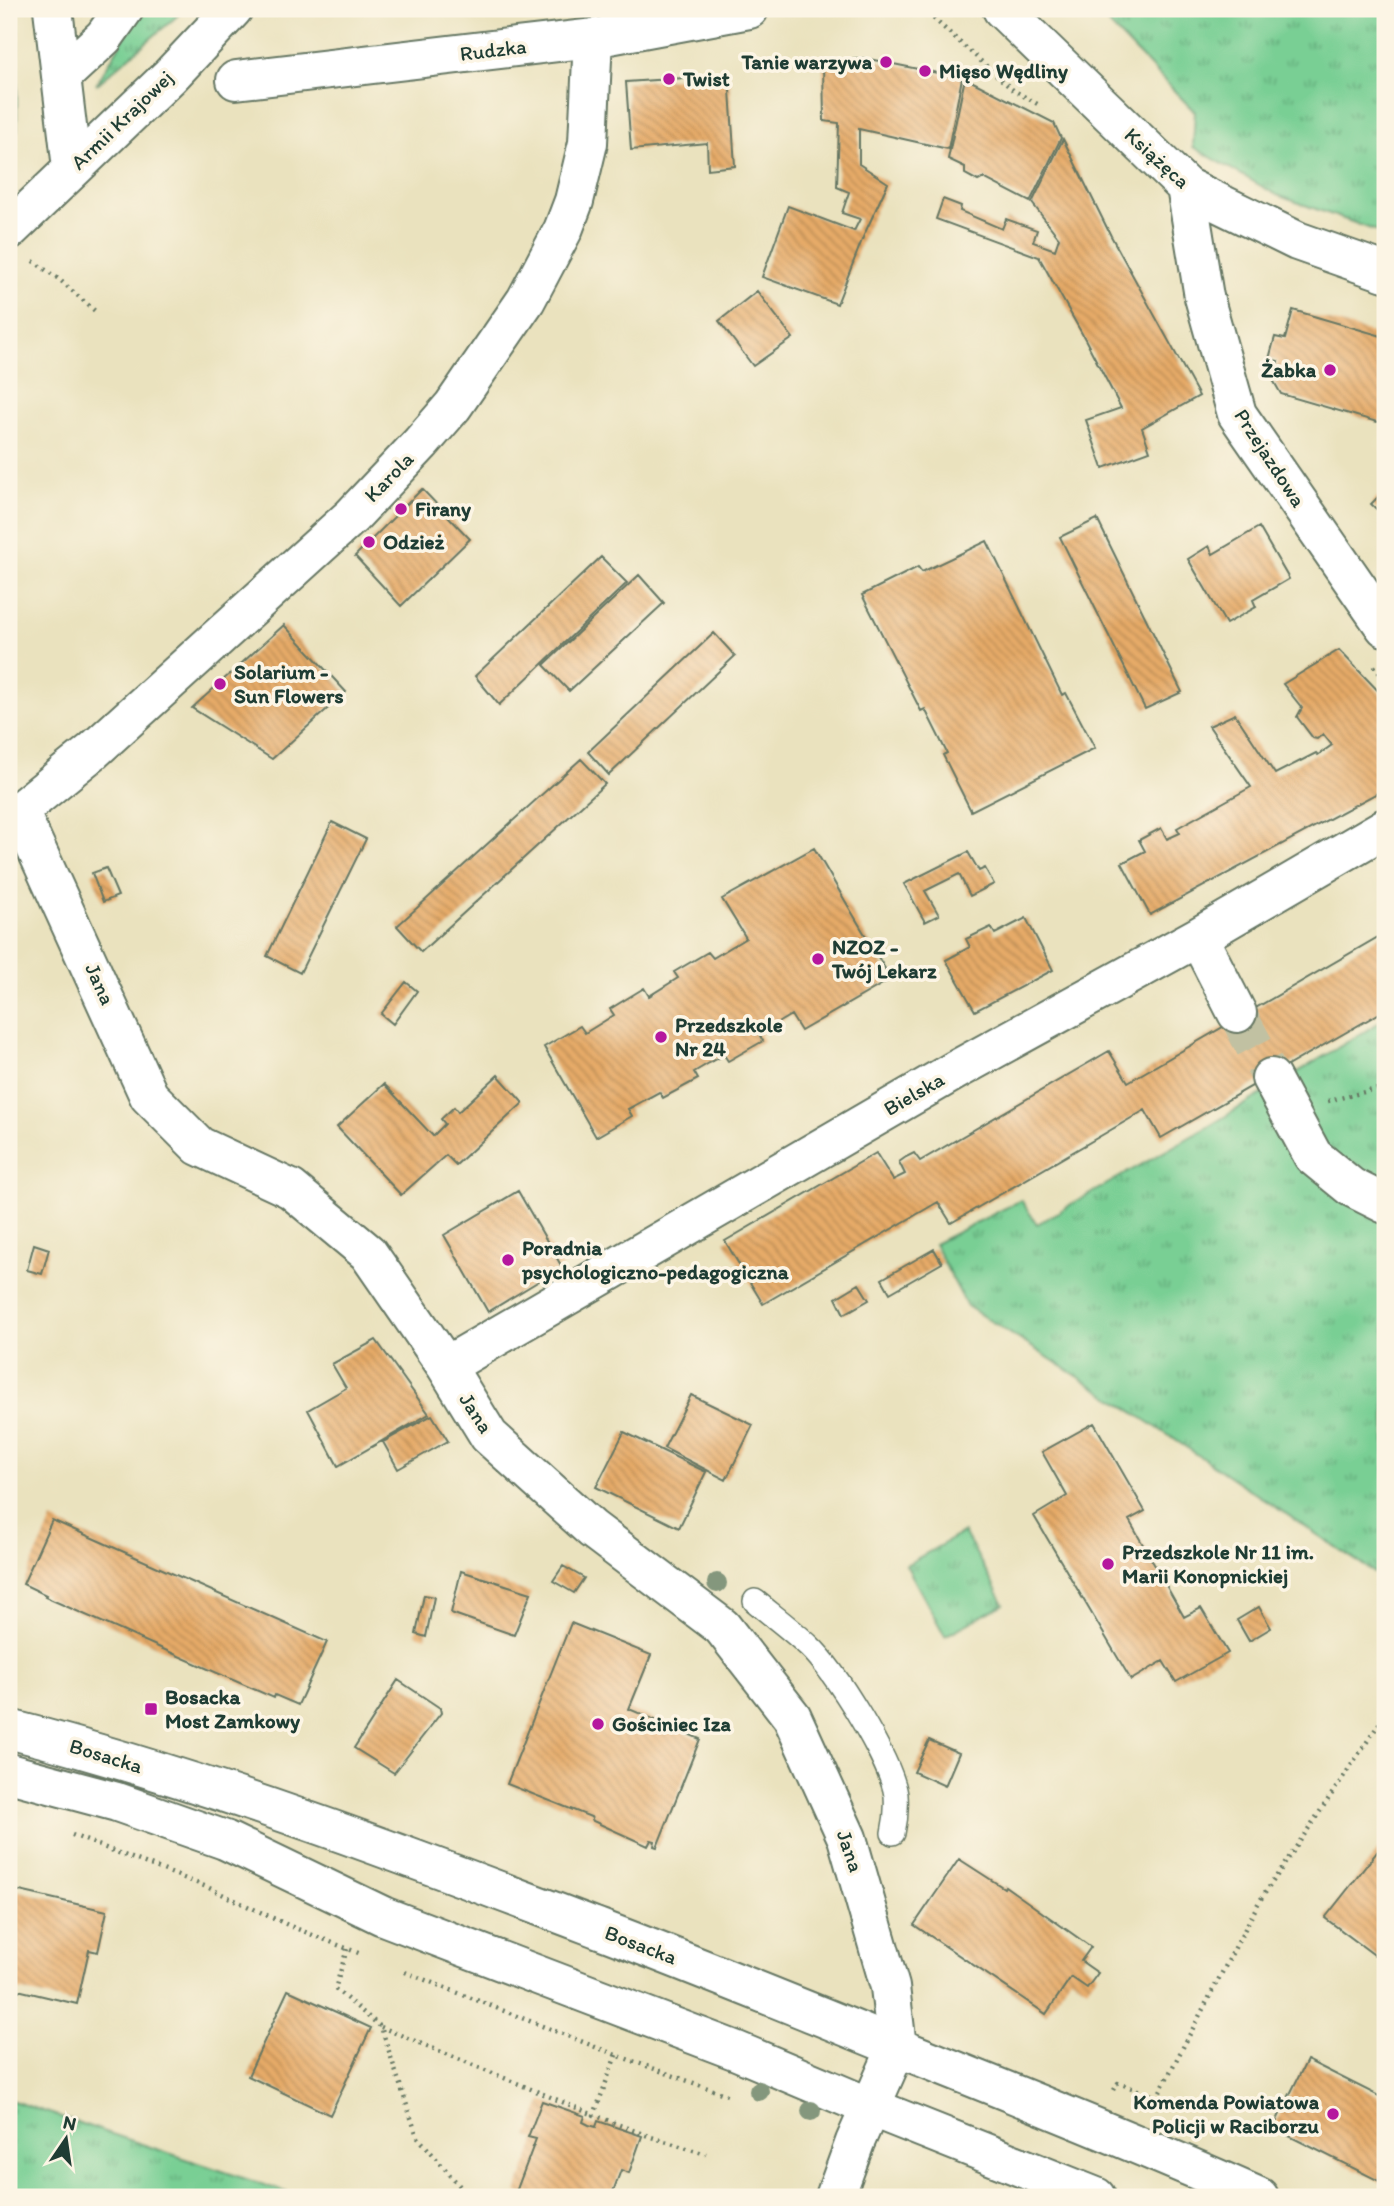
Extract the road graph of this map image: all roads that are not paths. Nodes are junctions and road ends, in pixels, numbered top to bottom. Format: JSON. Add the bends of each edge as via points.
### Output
{"nodes":[{"id":1,"x":53,"y":9,"type":"edge"},
{"id":2,"x":124,"y":9,"type":"edge"},
{"id":3,"x":233,"y":9,"type":"edge"},
{"id":4,"x":749,"y":9,"type":"edge"},
{"id":5,"x":1002,"y":9,"type":"edge"},
{"id":6,"x":593,"y":38,"type":"junction"},
{"id":7,"x":62,"y":76,"type":"junction"},
{"id":8,"x":236,"y":80,"type":"dead end"},
{"id":9,"x":72,"y":168,"type":"junction"},
{"id":10,"x":1186,"y":187,"type":"junction"},
{"id":11,"x":18,"y":243,"type":"edge"},
{"id":12,"x":1385,"y":272,"type":"edge"},
{"id":13,"x":1385,"y":627,"type":"edge"},
{"id":14,"x":14,"y":813,"type":"edge"},
{"id":15,"x":1385,"y":828,"type":"edge"},
{"id":16,"x":1198,"y":937,"type":"junction"},
{"id":17,"x":1237,"y":1013,"type":"tunnel mouth"},
{"id":18,"x":1271,"y":1078,"type":"tunnel mouth"},
{"id":19,"x":1385,"y":1203,"type":"edge"},
{"id":20,"x":446,"y":1366,"type":"junction"},
{"id":21,"x":755,"y":1601,"type":"dead end"},
{"id":22,"x":9,"y":1729,"type":"edge"},
{"id":23,"x":9,"y":1773,"type":"edge"},
{"id":24,"x":893,"y":1833,"type":"dead end"},
{"id":25,"x":897,"y":2046,"type":"junction"},
{"id":26,"x":870,"y":2107,"type":"junction"},
{"id":27,"x":835,"y":2197,"type":"edge"},
{"id":28,"x":1096,"y":2197,"type":"edge"},
{"id":29,"x":1259,"y":2197,"type":"edge"}],
"edges":[{"from":1,"to":7,"type":"street"},
{"from":2,"to":7,"type":"street","via":[[104,37]]},
{"from":3,"to":9,"type":"street","name":"Armii Krajowej"},
{"from":4,"to":6,"type":"street","name":"Rudzka"},
{"from":5,"to":10,"type":"street","name":"Książęca"},
{"from":6,"to":8,"type":"street","name":"Rudzka"},
{"from":6,"to":14,"type":"street","name":"Karola","via":[[588,143],[563,230],[526,300],[453,407],[352,516],[93,751]]},
{"from":7,"to":9,"type":"street"},
{"from":9,"to":11,"type":"street","name":"Armii Krajowej"},
{"from":10,"to":12,"type":"street","name":"Książęca","via":[[1297,241]]},
{"from":10,"to":13,"type":"street","name":"Przejazdowa","via":[[1204,297],[1237,414]]},
{"from":14,"to":20,"type":"street","name":"Jana","via":[[149,1096],[199,1146],[291,1189],[368,1253]]},
{"from":15,"to":16,"type":"street","name":"Bielska"},
{"from":16,"to":17,"type":"street"},
{"from":16,"to":20,"type":"street","name":"Bielska","via":[[956,1070]]},
{"from":18,"to":19,"type":"street","via":[[1313,1156],[1351,1187]]},
{"from":20,"to":25,"type":"street","name":"Jana","via":[[489,1436],[592,1529],[722,1627],[792,1717],[847,1838],[890,1987]]},
{"from":21,"to":24,"type":"lane","via":[[828,1666],[868,1731],[895,1793]]},
{"from":22,"to":25,"type":"street","name":"Bosacka","via":[[250,1800],[375,1844]]},
{"from":23,"to":26,"type":"street","name":"Bosacka","via":[[117,1802],[225,1840],[383,1916],[737,2051]]},
{"from":25,"to":26,"type":"street"},
{"from":25,"to":29,"type":"street","name":"Bosacka"},
{"from":26,"to":27,"type":"street"},
{"from":26,"to":28,"type":"street","name":"Bosacka"}]}
